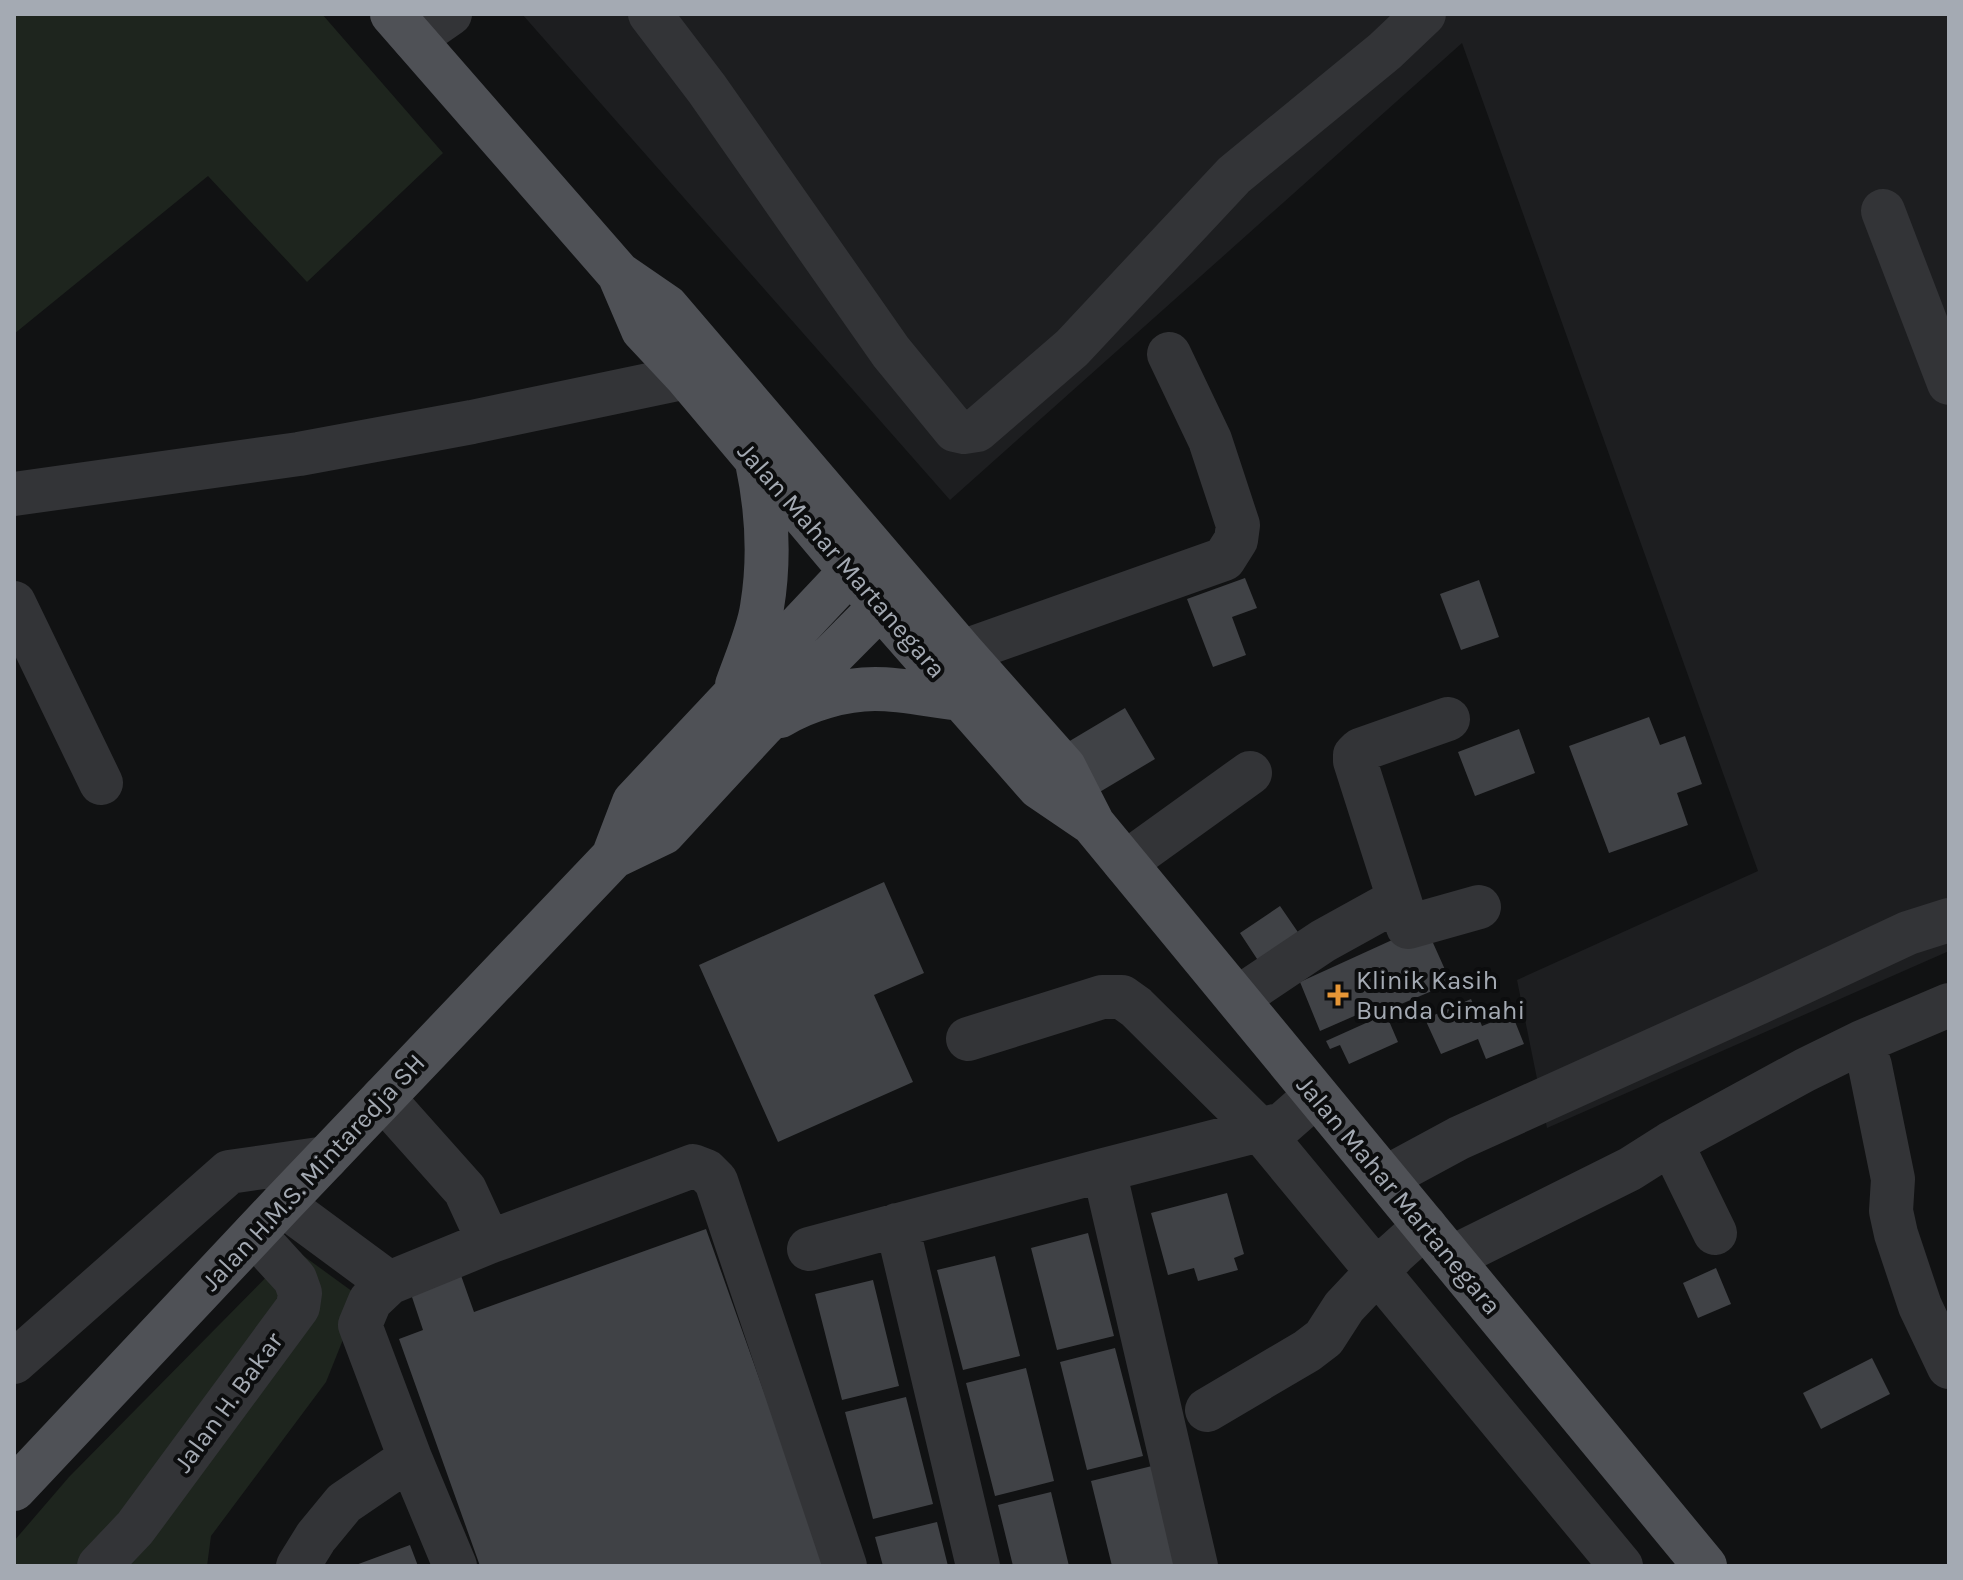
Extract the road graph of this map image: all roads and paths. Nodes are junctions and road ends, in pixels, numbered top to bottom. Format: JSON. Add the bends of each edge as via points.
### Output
{"nodes":[{"id":1,"x":450,"y":14,"type":"edge"},
{"id":2,"x":650,"y":14,"type":"edge"},
{"id":3,"x":1424,"y":14,"type":"edge"},
{"id":4,"x":403,"y":27,"type":"edge"},
{"id":5,"x":1883,"y":211,"type":"dead end"},
{"id":6,"x":619,"y":274,"type":"junction"},
{"id":7,"x":1169,"y":354,"type":"dead end"},
{"id":8,"x":687,"y":377,"type":"junction"},
{"id":9,"x":1949,"y":383,"type":"edge"},
{"id":10,"x":757,"y":462,"type":"junction"},
{"id":11,"x":14,"y":494,"type":"edge"},
{"id":12,"x":862,"y":560,"type":"junction"},
{"id":13,"x":892,"y":595,"type":"junction"},
{"id":14,"x":14,"y":603,"type":"edge"},
{"id":15,"x":962,"y":652,"type":"junction"},
{"id":16,"x":962,"y":699,"type":"junction"},
{"id":17,"x":747,"y":713,"type":"junction"},
{"id":18,"x":1448,"y":719,"type":"dead end"},
{"id":19,"x":1250,"y":773,"type":"dead end"},
{"id":20,"x":101,"y":783,"type":"dead end"},
{"id":21,"x":1093,"y":824,"type":"junction"},
{"id":22,"x":1125,"y":863,"type":"junction"},
{"id":23,"x":1399,"y":899,"type":"junction"},
{"id":24,"x":1479,"y":907,"type":"dead end"},
{"id":25,"x":1949,"y":920,"type":"edge"},
{"id":26,"x":1238,"y":998,"type":"junction"},
{"id":27,"x":1949,"y":1005,"type":"edge"},
{"id":28,"x":968,"y":1039,"type":"dead end"},
{"id":29,"x":1862,"y":1042,"type":"junction"},
{"id":30,"x":1316,"y":1095,"type":"junction"},
{"id":31,"x":383,"y":1098,"type":"junction"},
{"id":32,"x":1261,"y":1131,"type":"junction"},
{"id":33,"x":1671,"y":1143,"type":"junction"},
{"id":34,"x":326,"y":1158,"type":"junction"},
{"id":35,"x":1104,"y":1170,"type":"junction"},
{"id":36,"x":1385,"y":1178,"type":"junction"},
{"id":37,"x":268,"y":1219,"type":"junction"},
{"id":38,"x":897,"y":1225,"type":"junction"},
{"id":39,"x":1715,"y":1233,"type":"dead end"},
{"id":40,"x":489,"y":1242,"type":"junction"},
{"id":41,"x":1438,"y":1242,"type":"junction"},
{"id":42,"x":809,"y":1249,"type":"dead end"},
{"id":43,"x":1377,"y":1271,"type":"junction"},
{"id":44,"x":389,"y":1283,"type":"junction"},
{"id":45,"x":14,"y":1362,"type":"edge"},
{"id":46,"x":1949,"y":1367,"type":"edge"},
{"id":47,"x":1207,"y":1410,"type":"dead end"},
{"id":48,"x":410,"y":1458,"type":"junction"},
{"id":49,"x":14,"y":1489,"type":"edge"},
{"id":50,"x":99,"y":1566,"type":"edge"},
{"id":51,"x":298,"y":1566,"type":"edge"},
{"id":52,"x":455,"y":1566,"type":"edge"},
{"id":53,"x":845,"y":1566,"type":"edge"},
{"id":54,"x":978,"y":1566,"type":"edge"},
{"id":55,"x":1196,"y":1566,"type":"edge"},
{"id":56,"x":1621,"y":1566,"type":"edge"},
{"id":57,"x":1705,"y":1566,"type":"edge"}],
"edges":[{"from":1,"to":4,"type":"street"},
{"from":2,"to":3,"type":"street","via":[[891,352],[955,430],[964,432],[977,430],[1072,348],[1234,175]]},
{"from":4,"to":6,"type":"main road","name":"Jalan Mahar Martanegara"},
{"from":5,"to":9,"type":"street"},
{"from":6,"to":8,"type":"main road","name":"Jalan Mahar Martanegara","via":[[643,330]]},
{"from":6,"to":12,"type":"main road","name":"Jalan Mahar Martanegara","via":[[667,307]]},
{"from":7,"to":15,"type":"street","via":[[1210,440],[1238,525],[1231,549],[1224,559]]},
{"from":8,"to":10,"type":"main road","name":"Jalan Mahar Martanegara"},
{"from":8,"to":11,"type":"street","via":[[299,454]]},
{"from":10,"to":12,"type":"main road","name":"Jalan Mahar Martanegara"},
{"from":10,"to":17,"type":"main road","via":[[766,543]]},
{"from":12,"to":13,"type":"main road","name":"Jalan Mahar Martanegara"},
{"from":12,"to":17,"type":"main road","name":"Jalan H.M.S. Mintaredja SH"},
{"from":13,"to":15,"type":"main road","name":"Jalan Mahar Martanegara"},
{"from":13,"to":16,"type":"main road","name":"Jalan Mahar Martanegara"},
{"from":13,"to":17,"type":"main road","name":"Jalan H.M.S. Mintaredja SH"},
{"from":14,"to":20,"type":"street"},
{"from":15,"to":21,"type":"main road","name":"Jalan Mahar Martanegara","via":[[1064,767]]},
{"from":16,"to":17,"type":"main road","via":[[873,689],[812,701],[785,713]]},
{"from":16,"to":21,"type":"main road","name":"Jalan Mahar Martanegara","via":[[1039,787]]},
{"from":17,"to":31,"type":"main road","name":"Jalan H.M.S. Mintaredja SH","via":[[663,833],[613,857]]},
{"from":18,"to":23,"type":"street","via":[[1355,755]]},
{"from":19,"to":22,"type":"street"},
{"from":21,"to":22,"type":"main road","name":"Jalan Mahar Martanegara"},
{"from":22,"to":26,"type":"main road","name":"Jalan Mahar Martanegara"},
{"from":23,"to":24,"type":"street","via":[[1408,927]]},
{"from":23,"to":26,"type":"street","via":[[1323,941]]},
{"from":25,"to":36,"type":"street","via":[[1908,933],[1459,1138]]},
{"from":26,"to":30,"type":"main road","name":"Jalan Mahar Martanegara"},
{"from":27,"to":29,"type":"street"},
{"from":28,"to":32,"type":"street","via":[[1102,997],[1122,997]]},
{"from":29,"to":33,"type":"street"},
{"from":29,"to":46,"type":"street","via":[[1893,1179],[1896,1234],[1920,1306]]},
{"from":30,"to":32,"type":"street","via":[[1283,1124]]},
{"from":30,"to":36,"type":"main road","name":"Jalan Mahar Martanegara"},
{"from":31,"to":34,"type":"main road","name":"Jalan H.M.S. Mintaredja SH"},
{"from":31,"to":40,"type":"street","via":[[465,1190]]},
{"from":32,"to":35,"type":"street"},
{"from":32,"to":43,"type":"street"},
{"from":33,"to":39,"type":"street"},
{"from":33,"to":41,"type":"street","via":[[1630,1169]]},
{"from":34,"to":37,"type":"main road","name":"Jalan H.M.S. Mintaredja SH"},
{"from":34,"to":45,"type":"street","via":[[229,1172]]},
{"from":35,"to":38,"type":"street"},
{"from":35,"to":55,"type":"street"},
{"from":36,"to":41,"type":"main road","name":"Jalan Mahar Martanegara"},
{"from":37,"to":44,"type":"street"},
{"from":37,"to":49,"type":"main road","name":"Jalan H.M.S. Mintaredja SH"},
{"from":37,"to":50,"type":"street","name":"Jalan H. Bakar","via":[[300,1293],[298,1307],[135,1528]]},
{"from":38,"to":42,"type":"street"},
{"from":38,"to":54,"type":"street"},
{"from":40,"to":44,"type":"street"},
{"from":40,"to":53,"type":"street","via":[[693,1166],[706,1171],[716,1181]]},
{"from":41,"to":43,"type":"street"},
{"from":41,"to":57,"type":"main road","name":"Jalan Mahar Martanegara"},
{"from":43,"to":47,"type":"street","via":[[1324,1338]]},
{"from":43,"to":56,"type":"street"},
{"from":44,"to":48,"type":"street","via":[[370,1301],[360,1325]]},
{"from":48,"to":51,"type":"street","via":[[344,1503]]},
{"from":48,"to":52,"type":"street"}]}
